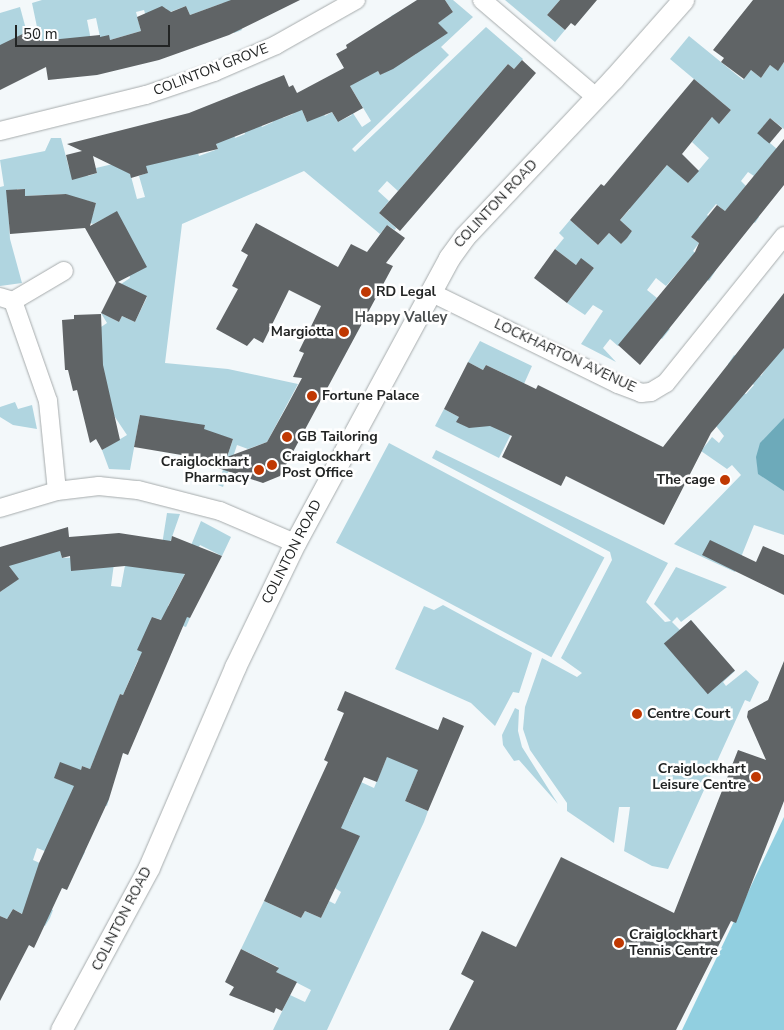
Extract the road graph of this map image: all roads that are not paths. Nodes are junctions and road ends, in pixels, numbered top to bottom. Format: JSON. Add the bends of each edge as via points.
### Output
{"nodes":[{"id":1,"x":356,"y":0,"type":"edge"},
{"id":2,"x":482,"y":0,"type":"edge"},
{"id":3,"x":683,"y":0,"type":"edge"},
{"id":4,"x":596,"y":97,"type":"junction"},
{"id":5,"x":0,"y":131,"type":"edge"},
{"id":6,"x":784,"y":236,"type":"edge"},
{"id":7,"x":64,"y":271,"type":"dead end"},
{"id":8,"x":430,"y":292,"type":"junction"},
{"id":9,"x":6,"y":299,"type":"edge"},
{"id":10,"x":57,"y":491,"type":"junction"},
{"id":11,"x":0,"y":508,"type":"edge"},
{"id":12,"x":295,"y":543,"type":"junction"},
{"id":13,"x":61,"y":1030,"type":"edge"}],
"edges":[{"from":1,"to":5,"type":"street","name":"COLINTON GROVE","via":[[276,45],[214,72],[146,95]]},
{"from":2,"to":4,"type":"street"},
{"from":3,"to":4,"type":"street","name":"COLINTON ROAD"},
{"from":4,"to":8,"type":"street","name":"COLINTON ROAD","via":[[464,236]]},
{"from":6,"to":8,"type":"street","name":"LOCKHARTON AVENUE","via":[[666,383],[651,392],[635,391],[610,380]]},
{"from":7,"to":9,"type":"street"},
{"from":8,"to":12,"type":"street","name":"COLINTON ROAD"},
{"from":9,"to":10,"type":"street","via":[[48,401]]},
{"from":10,"to":11,"type":"street"},
{"from":10,"to":12,"type":"street","via":[[99,486],[182,499]]},
{"from":12,"to":13,"type":"street","name":"COLINTON ROAD","via":[[235,667],[149,867]]}]}
